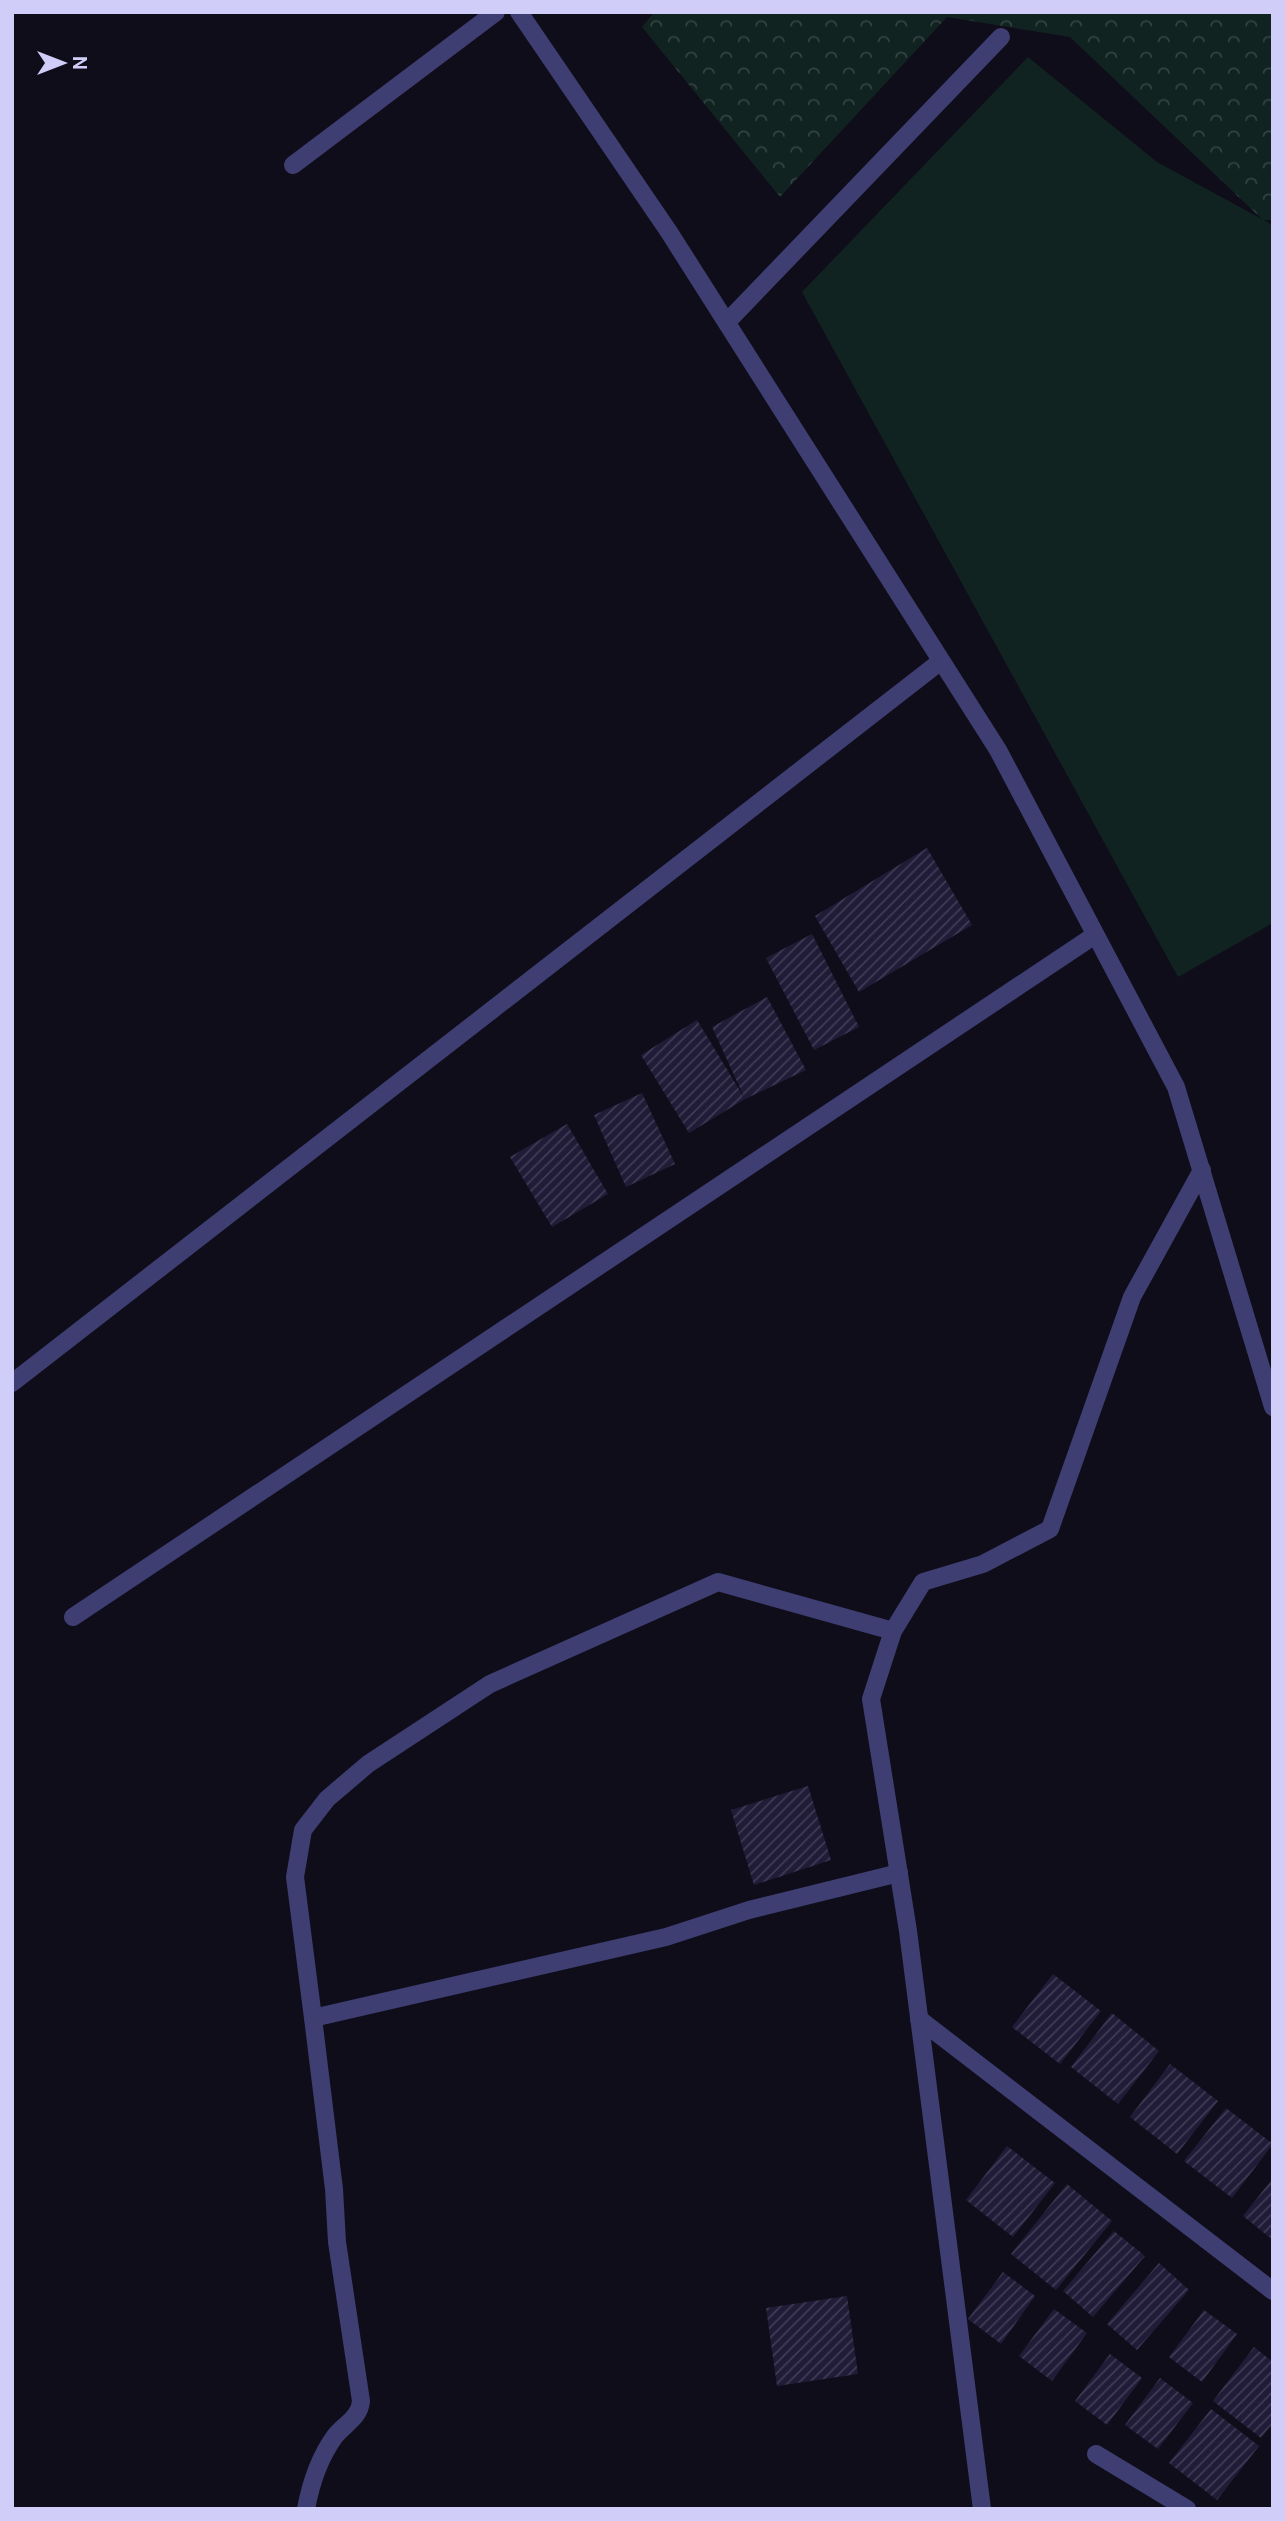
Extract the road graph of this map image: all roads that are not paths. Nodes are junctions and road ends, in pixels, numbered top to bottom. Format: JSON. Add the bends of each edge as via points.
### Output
{"nodes":[{"id":1,"x":496,"y":12,"type":"edge"},
{"id":2,"x":519,"y":12,"type":"edge"},
{"id":3,"x":1000,"y":37,"type":"dead end"},
{"id":4,"x":293,"y":165,"type":"dead end"},
{"id":5,"x":727,"y":323,"type":"junction"},
{"id":6,"x":941,"y":661,"type":"junction"},
{"id":7,"x":1095,"y":935,"type":"junction"},
{"id":8,"x":1202,"y":1170,"type":"junction"},
{"id":9,"x":12,"y":1383,"type":"edge"},
{"id":10,"x":1273,"y":1407,"type":"edge"},
{"id":11,"x":73,"y":1617,"type":"dead end"},
{"id":12,"x":893,"y":1631,"type":"junction"},
{"id":13,"x":899,"y":1873,"type":"junction"},
{"id":14,"x":313,"y":2018,"type":"junction"},
{"id":15,"x":919,"y":2019,"type":"junction"},
{"id":16,"x":1273,"y":2291,"type":"edge"},
{"id":17,"x":1096,"y":2454,"type":"dead end"},
{"id":18,"x":306,"y":2509,"type":"edge"},
{"id":19,"x":982,"y":2509,"type":"edge"},
{"id":20,"x":1187,"y":2509,"type":"edge"}],
"edges":[{"from":1,"to":4,"type":"street"},
{"from":2,"to":5,"type":"street"},
{"from":3,"to":5,"type":"street"},
{"from":5,"to":6,"type":"street"},
{"from":6,"to":7,"type":"street","via":[[998,750]]},
{"from":6,"to":9,"type":"street"},
{"from":7,"to":8,"type":"street","via":[[1176,1087]]},
{"from":7,"to":11,"type":"street"},
{"from":8,"to":10,"type":"street"},
{"from":8,"to":12,"type":"street","via":[[1132,1297],[1050,1529],[983,1564],[923,1583]]},
{"from":12,"to":13,"type":"street","via":[[871,1699]]},
{"from":12,"to":14,"type":"street","via":[[718,1583],[490,1684],[368,1763],[327,1798],[303,1830],[295,1877]]},
{"from":13,"to":14,"type":"street","via":[[749,1910],[666,1937]]},
{"from":13,"to":15,"type":"street"},
{"from":14,"to":18,"type":"street","via":[[337,2242],[361,2400],[312,2477]]},
{"from":15,"to":16,"type":"street"},
{"from":15,"to":19,"type":"street"},
{"from":17,"to":20,"type":"street"}]}
